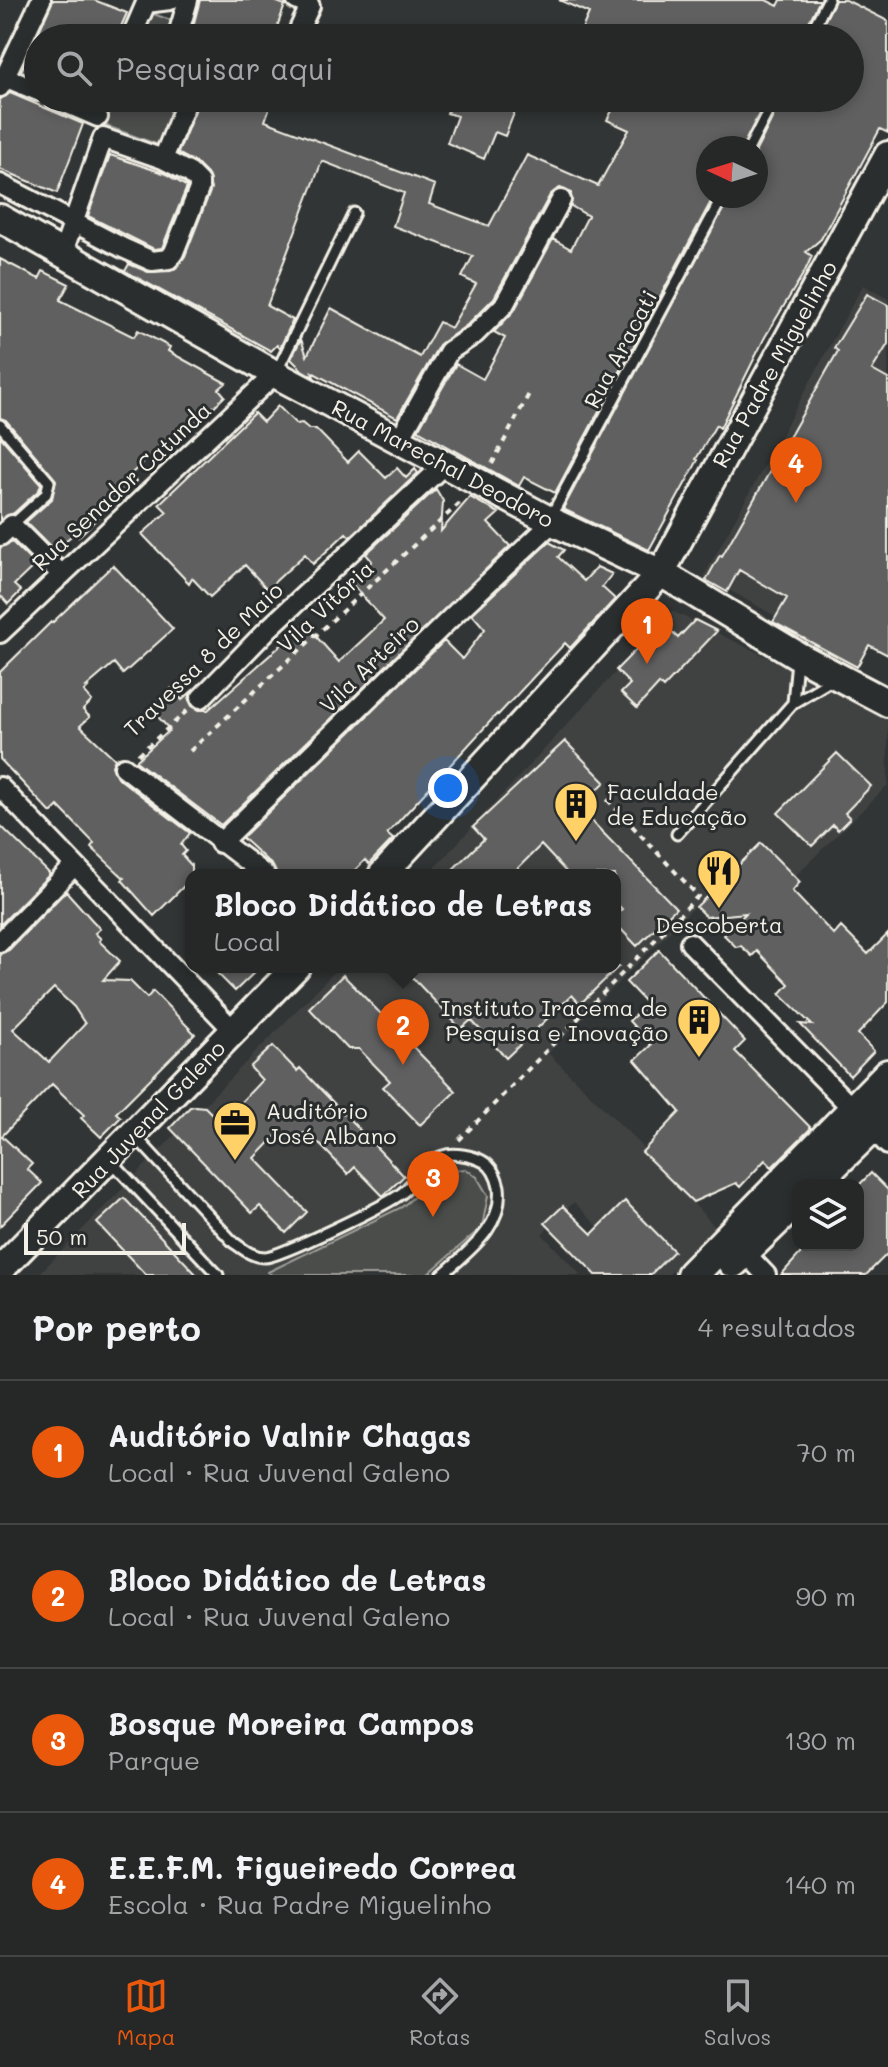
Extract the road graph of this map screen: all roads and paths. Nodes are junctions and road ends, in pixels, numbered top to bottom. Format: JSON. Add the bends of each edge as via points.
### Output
{"nodes":[{"id":1,"x":41,"y":0,"type":"edge"},
{"id":2,"x":170,"y":0,"type":"edge"},
{"id":3,"x":188,"y":0,"type":"edge"},
{"id":4,"x":828,"y":0,"type":"edge"},
{"id":5,"x":142,"y":1,"type":"edge"},
{"id":6,"x":307,"y":2,"type":"edge"},
{"id":7,"x":30,"y":24,"type":"edge"},
{"id":8,"x":135,"y":24,"type":"edge"},
{"id":9,"x":181,"y":24,"type":"edge"},
{"id":10,"x":300,"y":24,"type":"edge"},
{"id":11,"x":815,"y":24,"type":"edge"},
{"id":12,"x":24,"y":36,"type":"edge"},
{"id":13,"x":2,"y":82,"type":"edge"},
{"id":14,"x":24,"y":88,"type":"edge"},
{"id":15,"x":86,"y":112,"type":"edge"},
{"id":16,"x":100,"y":112,"type":"edge"},
{"id":17,"x":182,"y":112,"type":"edge"},
{"id":18,"x":768,"y":112,"type":"edge"},
{"id":19,"x":98,"y":117,"type":"junction"},
{"id":20,"x":755,"y":136,"type":"edge"},
{"id":21,"x":103,"y":138,"type":"junction"},
{"id":22,"x":888,"y":155,"type":"edge"},
{"id":23,"x":163,"y":159,"type":"junction"},
{"id":24,"x":0,"y":184,"type":"edge"},
{"id":25,"x":561,"y":200,"type":"dead end"},
{"id":26,"x":717,"y":208,"type":"edge"},
{"id":27,"x":354,"y":213,"type":"dead end"},
{"id":28,"x":0,"y":218,"type":"edge"},
{"id":29,"x":69,"y":238,"type":"junction"},
{"id":30,"x":275,"y":374,"type":"junction"},
{"id":31,"x":530,"y":392,"type":"dead end"},
{"id":32,"x":0,"y":425,"type":"edge"},
{"id":33,"x":399,"y":440,"type":"junction"},
{"id":34,"x":445,"y":464,"type":"junction"},
{"id":35,"x":485,"y":477,"type":"junction"},
{"id":36,"x":551,"y":521,"type":"junction"},
{"id":37,"x":6,"y":531,"type":"edge"},
{"id":38,"x":661,"y":573,"type":"junction"},
{"id":39,"x":62,"y":575,"type":"junction"},
{"id":40,"x":3,"y":625,"type":"edge"},
{"id":41,"x":797,"y":655,"type":"junction"},
{"id":42,"x":838,"y":676,"type":"junction"},
{"id":43,"x":201,"y":698,"type":"joint"},
{"id":44,"x":793,"y":703,"type":"junction"},
{"id":45,"x":888,"y":703,"type":"edge"},
{"id":46,"x":190,"y":751,"type":"dead end"},
{"id":47,"x":124,"y":767,"type":"joint"},
{"id":48,"x":0,"y":787,"type":"edge"},
{"id":49,"x":604,"y":796,"type":"dead end"},
{"id":50,"x":677,"y":834,"type":"dead end"},
{"id":51,"x":220,"y":843,"type":"junction"},
{"id":52,"x":74,"y":866,"type":"junction"},
{"id":53,"x":257,"y":869,"type":"edge"},
{"id":54,"x":388,"y":869,"type":"edge"},
{"id":55,"x":0,"y":942,"type":"edge"},
{"id":56,"x":690,"y":943,"type":"dead end"},
{"id":57,"x":290,"y":973,"type":"edge"},
{"id":58,"x":234,"y":1031,"type":"junction"},
{"id":59,"x":888,"y":1075,"type":"edge"},
{"id":60,"x":875,"y":1124,"type":"edge"},
{"id":61,"x":134,"y":1135,"type":"junction"},
{"id":62,"x":443,"y":1156,"type":"junction"},
{"id":63,"x":109,"y":1159,"type":"junction"},
{"id":64,"x":818,"y":1179,"type":"edge"},
{"id":65,"x":792,"y":1205,"type":"edge"},
{"id":66,"x":733,"y":1266,"type":"edge"},
{"id":67,"x":0,"y":1270,"type":"edge"},
{"id":68,"x":218,"y":1275,"type":"edge"},
{"id":69,"x":442,"y":1275,"type":"edge"},
{"id":70,"x":692,"y":1275,"type":"edge"},
{"id":71,"x":766,"y":1275,"type":"edge"}],
"edges":[{"from":1,"to":7,"type":"street"},
{"from":2,"to":5,"type":"street"},
{"from":3,"to":9,"type":"street"},
{"from":4,"to":11,"type":"lane"},
{"from":5,"to":8,"type":"street"},
{"from":6,"to":10,"type":"street"},
{"from":12,"to":13,"type":"street"},
{"from":13,"to":14,"type":"street"},
{"from":15,"to":19,"type":"street"},
{"from":16,"to":19,"type":"street"},
{"from":17,"to":23,"type":"street"},
{"from":18,"to":20,"type":"lane"},
{"from":19,"to":21,"type":"street"},
{"from":21,"to":23,"type":"street"},
{"from":21,"to":29,"type":"street"},
{"from":22,"to":38,"type":"street","name":"Rua Padre Miguelinho"},
{"from":23,"to":29,"type":"street","via":[[199,182],[169,259],[152,261]]},
{"from":24,"to":29,"type":"street"},
{"from":25,"to":33,"type":"street","via":[[504,305],[449,351]]},
{"from":26,"to":36,"type":"lane","name":"Rua Aracati"},
{"from":27,"to":30,"type":"lane"},
{"from":28,"to":29,"type":"street","name":"Rua Marechal Deodoro"},
{"from":29,"to":30,"type":"street","name":"Rua Marechal Deodoro"},
{"from":30,"to":33,"type":"street","name":"Rua Marechal Deodoro"},
{"from":30,"to":39,"type":"street","name":"Rua Senador Catunda"},
{"from":31,"to":35,"type":"path","name":"Vila Vitória"},
{"from":32,"to":37,"type":"lane","via":[[49,482],[46,494]]},
{"from":33,"to":34,"type":"street","name":"Rua Marechal Deodoro"},
{"from":34,"to":35,"type":"street","name":"Rua Marechal Deodoro"},
{"from":34,"to":43,"type":"street","name":"Travessa 8 de Maio"},
{"from":35,"to":36,"type":"street","name":"Rua Marechal Deodoro"},
{"from":35,"to":46,"type":"path","name":"Vila Vitória"},
{"from":36,"to":38,"type":"street","name":"Rua Marechal Deodoro"},
{"from":36,"to":51,"type":"street","name":"Vila Arteiro"},
{"from":37,"to":39,"type":"street"},
{"from":38,"to":41,"type":"street","name":"Rua Marechal Deodoro"},
{"from":38,"to":54,"type":"street"},
{"from":39,"to":40,"type":"street","name":"Rua Senador Catunda"},
{"from":41,"to":42,"type":"street","name":"Rua Marechal Deodoro"},
{"from":41,"to":44,"type":"lane"},
{"from":42,"to":44,"type":"lane"},
{"from":42,"to":45,"type":"street","name":"Rua Marechal Deodoro"},
{"from":43,"to":47,"type":"path","name":"Travessa 8 de Maio"},
{"from":44,"to":50,"type":"lane"},
{"from":47,"to":51,"type":"street","name":"Travessa 8 de Maio"},
{"from":48,"to":52,"type":"street"},
{"from":49,"to":62,"type":"path","via":[[698,896]]},
{"from":51,"to":53,"type":"street","name":"Travessa 8 de Maio"},
{"from":52,"to":55,"type":"street"},
{"from":52,"to":58,"type":"street"},
{"from":56,"to":60,"type":"street"},
{"from":57,"to":58,"type":"street","name":"Rua Juvenal Galeno"},
{"from":58,"to":61,"type":"street","name":"Rua Juvenal Galeno"},
{"from":59,"to":60,"type":"main road"},
{"from":60,"to":64,"type":"main road"},
{"from":60,"to":70,"type":"main road"},
{"from":61,"to":62,"type":"lane","via":[[233,1242],[251,1255],[267,1257],[394,1199]]},
{"from":61,"to":63,"type":"street","name":"Rua Juvenal Galeno"},
{"from":62,"to":69,"type":"lane","via":[[487,1164],[500,1196],[485,1235]]},
{"from":63,"to":67,"type":"street","name":"Rua Juvenal Galeno"},
{"from":63,"to":68,"type":"lane"},
{"from":65,"to":66,"type":"main road"},
{"from":66,"to":71,"type":"street"}]}
